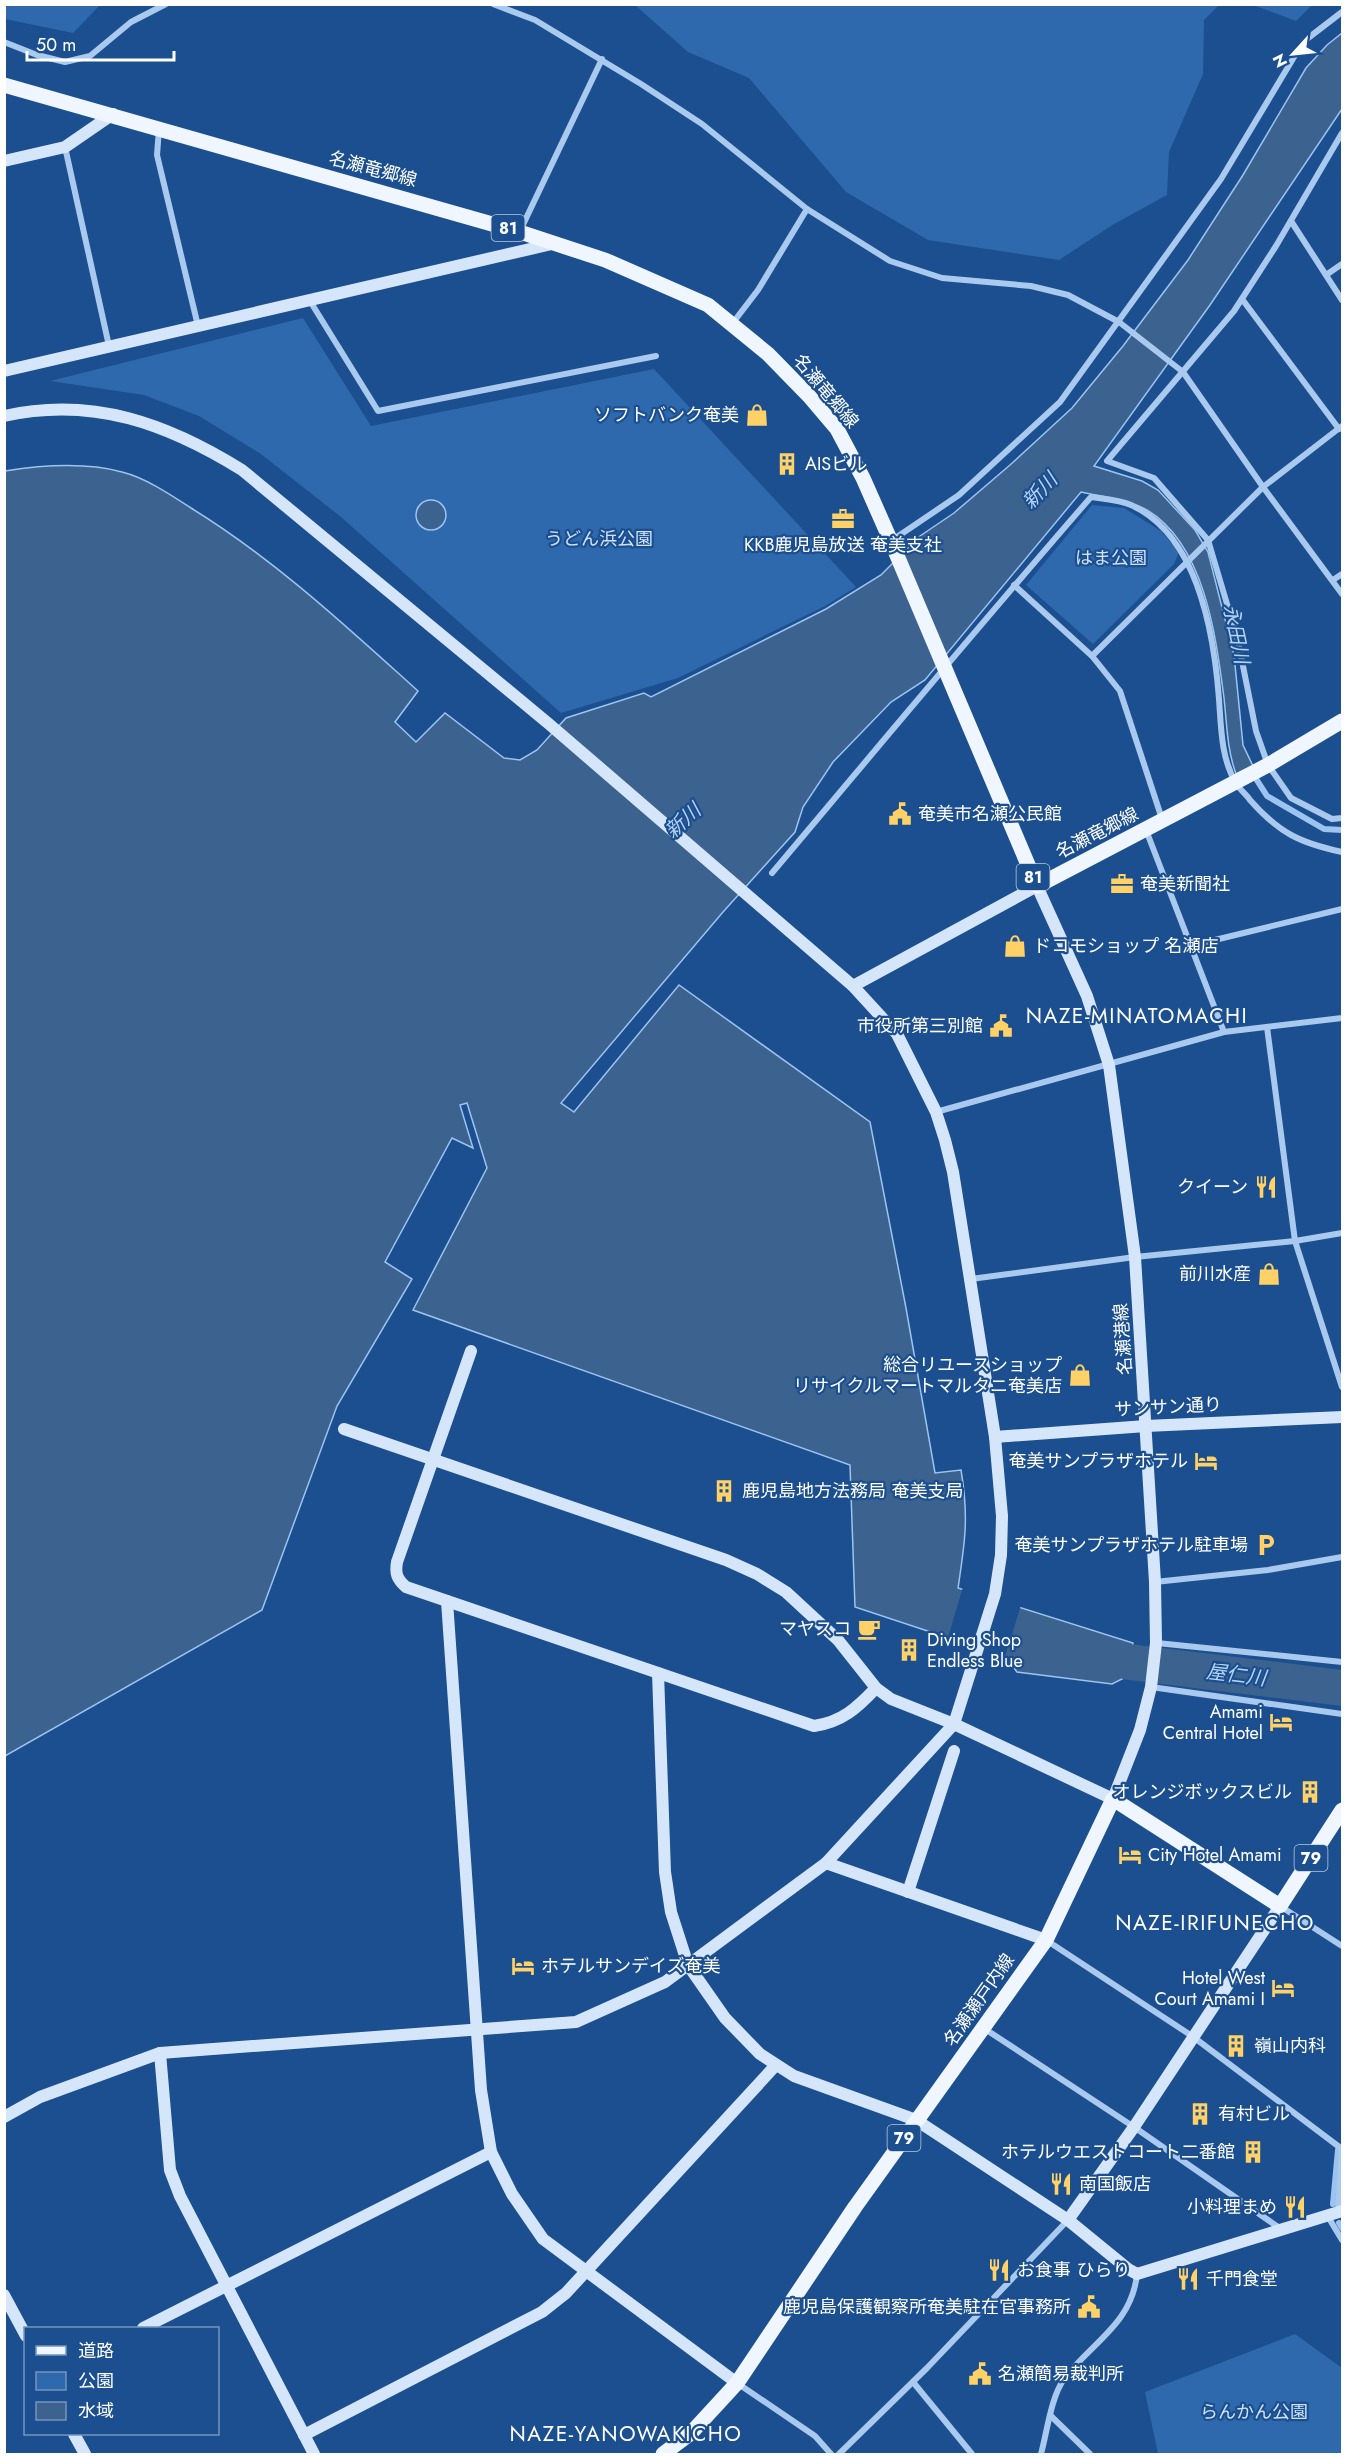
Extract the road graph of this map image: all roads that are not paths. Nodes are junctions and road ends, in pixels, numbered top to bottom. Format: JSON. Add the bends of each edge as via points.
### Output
{"nodes":[{"id":1,"x":166,"y":4,"type":"edge"},
{"id":2,"x":493,"y":4,"type":"edge"},
{"id":3,"x":1342,"y":12,"type":"edge"},
{"id":4,"x":4,"y":42,"type":"edge"},
{"id":5,"x":602,"y":59,"type":"junction"},
{"id":6,"x":4,"y":85,"type":"edge"},
{"id":7,"x":113,"y":114,"type":"junction"},
{"id":8,"x":159,"y":128,"type":"junction"},
{"id":9,"x":1342,"y":132,"type":"edge"},
{"id":10,"x":65,"y":147,"type":"junction"},
{"id":11,"x":4,"y":161,"type":"edge"},
{"id":12,"x":807,"y":209,"type":"junction"},
{"id":13,"x":1291,"y":221,"type":"junction"},
{"id":14,"x":520,"y":232,"type":"junction"},
{"id":15,"x":556,"y":243,"type":"junction"},
{"id":16,"x":1342,"y":264,"type":"edge"},
{"id":17,"x":1326,"y":275,"type":"junction"},
{"id":18,"x":1242,"y":298,"type":"junction"},
{"id":19,"x":310,"y":300,"type":"junction"},
{"id":20,"x":1342,"y":300,"type":"edge"},
{"id":21,"x":1119,"y":322,"type":"junction"},
{"id":22,"x":731,"y":324,"type":"junction"},
{"id":23,"x":198,"y":326,"type":"junction"},
{"id":24,"x":110,"y":347,"type":"junction"},
{"id":25,"x":656,"y":356,"type":"dead end"},
{"id":26,"x":4,"y":371,"type":"edge"},
{"id":27,"x":1183,"y":372,"type":"junction"},
{"id":28,"x":4,"y":416,"type":"edge"},
{"id":29,"x":1341,"y":427,"type":"edge"},
{"id":30,"x":1263,"y":487,"type":"junction"},
{"id":31,"x":1208,"y":540,"type":"junction"},
{"id":32,"x":892,"y":544,"type":"junction"},
{"id":33,"x":1189,"y":562,"type":"junction"},
{"id":34,"x":1342,"y":574,"type":"edge"},
{"id":35,"x":1333,"y":580,"type":"junction"},
{"id":36,"x":1014,"y":585,"type":"junction"},
{"id":37,"x":1342,"y":594,"type":"edge"},
{"id":38,"x":1092,"y":656,"type":"junction"},
{"id":39,"x":943,"y":665,"type":"junction"},
{"id":40,"x":1342,"y":722,"type":"edge"},
{"id":41,"x":1268,"y":765,"type":"junction"},
{"id":42,"x":1235,"y":782,"type":"junction"},
{"id":43,"x":1342,"y":818,"type":"edge"},
{"id":44,"x":1162,"y":821,"type":"junction"},
{"id":45,"x":1146,"y":830,"type":"junction"},
{"id":46,"x":1342,"y":852,"type":"edge"},
{"id":47,"x":772,"y":873,"type":"dead end"},
{"id":48,"x":1037,"y":886,"type":"junction"},
{"id":49,"x":1342,"y":909,"type":"edge"},
{"id":50,"x":1190,"y":946,"type":"junction"},
{"id":51,"x":853,"y":986,"type":"junction"},
{"id":52,"x":1342,"y":1018,"type":"edge"},
{"id":53,"x":1267,"y":1027,"type":"junction"},
{"id":54,"x":1224,"y":1032,"type":"junction"},
{"id":55,"x":1109,"y":1065,"type":"junction"},
{"id":56,"x":936,"y":1112,"type":"junction"},
{"id":57,"x":1342,"y":1233,"type":"edge"},
{"id":58,"x":1295,"y":1241,"type":"junction"},
{"id":59,"x":1135,"y":1257,"type":"junction"},
{"id":60,"x":971,"y":1279,"type":"junction"},
{"id":61,"x":471,"y":1351,"type":"dead end"},
{"id":62,"x":1342,"y":1387,"type":"edge"},
{"id":63,"x":1342,"y":1417,"type":"edge"},
{"id":64,"x":1146,"y":1426,"type":"junction"},
{"id":65,"x":344,"y":1429,"type":"dead end"},
{"id":66,"x":995,"y":1437,"type":"junction"},
{"id":67,"x":433,"y":1461,"type":"junction"},
{"id":68,"x":1342,"y":1557,"type":"edge"},
{"id":69,"x":1155,"y":1582,"type":"junction"},
{"id":70,"x":447,"y":1601,"type":"junction"},
{"id":71,"x":1156,"y":1646,"type":"junction"},
{"id":72,"x":1342,"y":1662,"type":"edge"},
{"id":73,"x":657,"y":1672,"type":"junction"},
{"id":74,"x":1152,"y":1684,"type":"junction"},
{"id":75,"x":876,"y":1688,"type":"junction"},
{"id":76,"x":1342,"y":1714,"type":"edge"},
{"id":77,"x":954,"y":1724,"type":"junction"},
{"id":78,"x":954,"y":1751,"type":"dead end"},
{"id":79,"x":1113,"y":1799,"type":"junction"},
{"id":80,"x":1342,"y":1810,"type":"edge"},
{"id":81,"x":826,"y":1863,"type":"junction"},
{"id":82,"x":908,"y":1892,"type":"junction"},
{"id":83,"x":1280,"y":1906,"type":"junction"},
{"id":84,"x":1046,"y":1940,"type":"junction"},
{"id":85,"x":1342,"y":1946,"type":"edge"},
{"id":86,"x":688,"y":1965,"type":"junction"},
{"id":87,"x":477,"y":2029,"type":"junction"},
{"id":88,"x":984,"y":2029,"type":"junction"},
{"id":89,"x":1192,"y":2036,"type":"junction"},
{"id":90,"x":160,"y":2052,"type":"junction"},
{"id":91,"x":776,"y":2065,"type":"junction"},
{"id":92,"x":4,"y":2117,"type":"edge"},
{"id":93,"x":916,"y":2120,"type":"junction"},
{"id":94,"x":1134,"y":2127,"type":"junction"},
{"id":95,"x":1342,"y":2148,"type":"edge"},
{"id":96,"x":491,"y":2152,"type":"junction"},
{"id":97,"x":1336,"y":2213,"type":"edge"},
{"id":98,"x":1068,"y":2220,"type":"junction"},
{"id":99,"x":1281,"y":2229,"type":"junction"},
{"id":100,"x":1342,"y":2240,"type":"edge"},
{"id":101,"x":585,"y":2272,"type":"junction"},
{"id":102,"x":1137,"y":2274,"type":"junction"},
{"id":103,"x":227,"y":2286,"type":"junction"},
{"id":104,"x":4,"y":2295,"type":"edge"},
{"id":105,"x":145,"y":2327,"type":"edge"},
{"id":106,"x":24,"y":2332,"type":"edge"},
{"id":107,"x":913,"y":2382,"type":"junction"},
{"id":108,"x":737,"y":2383,"type":"junction"},
{"id":109,"x":1051,"y":2416,"type":"junction"},
{"id":110,"x":75,"y":2435,"type":"edge"},
{"id":111,"x":304,"y":2435,"type":"junction"},
{"id":112,"x":85,"y":2454,"type":"edge"},
{"id":113,"x":314,"y":2454,"type":"edge"},
{"id":114,"x":663,"y":2454,"type":"edge"},
{"id":115,"x":831,"y":2454,"type":"edge"},
{"id":116,"x":839,"y":2454,"type":"edge"},
{"id":117,"x":972,"y":2454,"type":"edge"},
{"id":118,"x":1041,"y":2454,"type":"edge"},
{"id":119,"x":1090,"y":2454,"type":"edge"}],
"edges":[{"from":1,"to":4,"type":"street","via":[[131,22],[90,56],[65,62]]},
{"from":2,"to":5,"type":"street","via":[[535,20]]},
{"from":3,"to":21,"type":"street","via":[[1303,42],[1221,179]]},
{"from":5,"to":12,"type":"street","via":[[702,124]]},
{"from":5,"to":14,"type":"street"},
{"from":6,"to":7,"type":"main road","name":"名瀬竜郷線","number":"81"},
{"from":7,"to":8,"type":"main road","name":"名瀬竜郷線","number":"81"},
{"from":7,"to":10,"type":"street"},
{"from":8,"to":14,"type":"main road","name":"名瀬竜郷線","number":"81"},
{"from":8,"to":23,"type":"street","via":[[157,155]]},
{"from":9,"to":13,"type":"street"},
{"from":10,"to":11,"type":"street"},
{"from":10,"to":24,"type":"street"},
{"from":12,"to":21,"type":"street","via":[[890,261],[942,278],[1031,286],[1068,295]]},
{"from":12,"to":22,"type":"street","via":[[758,290]]},
{"from":13,"to":17,"type":"street"},
{"from":13,"to":18,"type":"street"},
{"from":14,"to":15,"type":"main road","name":"名瀬竜郷線","number":"81"},
{"from":15,"to":19,"type":"street"},
{"from":15,"to":22,"type":"main road","name":"名瀬竜郷線","number":"81","via":[[708,305]]},
{"from":16,"to":17,"type":"street"},
{"from":17,"to":20,"type":"street"},
{"from":18,"to":27,"type":"street"},
{"from":18,"to":29,"type":"street"},
{"from":19,"to":23,"type":"street"},
{"from":19,"to":25,"type":"street","via":[[378,411]]},
{"from":21,"to":27,"type":"street"},
{"from":21,"to":32,"type":"street","via":[[1060,402],[959,495]]},
{"from":22,"to":32,"type":"main road","name":"名瀬竜郷線","number":"81","via":[[768,354],[837,429]]},
{"from":23,"to":24,"type":"street"},
{"from":24,"to":26,"type":"street"},
{"from":27,"to":30,"type":"street"},
{"from":27,"to":31,"type":"street","via":[[1107,461],[1154,478]]},
{"from":28,"to":51,"type":"street","via":[[57,409],[100,411],[168,430],[242,470],[549,724]]},
{"from":29,"to":30,"type":"street"},
{"from":30,"to":31,"type":"street"},
{"from":30,"to":35,"type":"street"},
{"from":31,"to":33,"type":"street"},
{"from":31,"to":41,"type":"street"},
{"from":32,"to":39,"type":"main road","name":"名瀬竜郷線","number":"81"},
{"from":33,"to":36,"type":"street","via":[[1166,529],[1146,513],[1129,504],[1092,497]]},
{"from":33,"to":38,"type":"street"},
{"from":33,"to":42,"type":"street","via":[[1205,612],[1215,660],[1225,756]]},
{"from":34,"to":35,"type":"street"},
{"from":35,"to":37,"type":"street"},
{"from":36,"to":38,"type":"street"},
{"from":36,"to":39,"type":"street"},
{"from":38,"to":44,"type":"street","via":[[1120,691]]},
{"from":39,"to":47,"type":"street"},
{"from":39,"to":48,"type":"main road","name":"名瀬竜郷線","number":"81"},
{"from":40,"to":41,"type":"main road","name":"名瀬竜郷線","number":"81"},
{"from":41,"to":42,"type":"main road","name":"名瀬竜郷線","number":"81"},
{"from":41,"to":43,"type":"street","via":[[1291,798],[1332,819]]},
{"from":42,"to":44,"type":"main road","name":"名瀬竜郷線","number":"81"},
{"from":42,"to":46,"type":"street","via":[[1268,821],[1281,830],[1314,846]]},
{"from":44,"to":45,"type":"main road","name":"名瀬竜郷線","number":"81"},
{"from":45,"to":48,"type":"main road","name":"名瀬竜郷線","number":"81"},
{"from":45,"to":50,"type":"street"},
{"from":48,"to":51,"type":"street"},
{"from":48,"to":55,"type":"street","name":"名瀬港線","via":[[1088,996]]},
{"from":49,"to":50,"type":"street"},
{"from":50,"to":54,"type":"street"},
{"from":51,"to":56,"type":"street","via":[[897,1034]]},
{"from":52,"to":53,"type":"street"},
{"from":53,"to":54,"type":"street"},
{"from":53,"to":58,"type":"street"},
{"from":54,"to":55,"type":"street"},
{"from":55,"to":56,"type":"street"},
{"from":55,"to":59,"type":"street","name":"名瀬港線"},
{"from":56,"to":60,"type":"street","via":[[953,1172]]},
{"from":57,"to":58,"type":"street"},
{"from":58,"to":59,"type":"street"},
{"from":58,"to":62,"type":"street"},
{"from":59,"to":60,"type":"street"},
{"from":59,"to":64,"type":"street","name":"名瀬港線"},
{"from":60,"to":66,"type":"street"},
{"from":61,"to":67,"type":"street"},
{"from":63,"to":64,"type":"street","name":"サンサン通り"},
{"from":64,"to":66,"type":"street","name":"サンサン通り"},
{"from":64,"to":69,"type":"street","name":"名瀬港線"},
{"from":65,"to":67,"type":"street"},
{"from":66,"to":77,"type":"street","via":[[1001,1555],[995,1594]]},
{"from":67,"to":70,"type":"street","via":[[396,1571],[398,1580],[406,1587]]},
{"from":67,"to":75,"type":"street","via":[[726,1560],[757,1574],[786,1593],[838,1640]]},
{"from":68,"to":69,"type":"street","via":[[1268,1570]]},
{"from":69,"to":71,"type":"street","name":"名瀬港線"},
{"from":70,"to":73,"type":"street"},
{"from":70,"to":87,"type":"street"},
{"from":71,"to":72,"type":"street"},
{"from":71,"to":74,"type":"street","name":"名瀬港線"},
{"from":73,"to":75,"type":"street","via":[[814,1726],[853,1712]]},
{"from":73,"to":86,"type":"street","via":[[665,1872],[671,1912]]},
{"from":74,"to":76,"type":"street"},
{"from":74,"to":79,"type":"street","name":"名瀬港線","via":[[1140,1730]]},
{"from":75,"to":77,"type":"street","via":[[908,1708]]},
{"from":77,"to":79,"type":"street"},
{"from":77,"to":81,"type":"street"},
{"from":78,"to":82,"type":"street"},
{"from":79,"to":83,"type":"main road"},
{"from":79,"to":84,"type":"main road","name":"名瀬瀬戸内線","number":"79"},
{"from":80,"to":83,"type":"main road","number":"79"},
{"from":81,"to":82,"type":"street"},
{"from":81,"to":86,"type":"street"},
{"from":82,"to":84,"type":"street"},
{"from":83,"to":85,"type":"street"},
{"from":83,"to":89,"type":"street"},
{"from":84,"to":88,"type":"main road","name":"名瀬瀬戸内線","number":"79"},
{"from":84,"to":89,"type":"street"},
{"from":86,"to":87,"type":"street","via":[[665,1982],[576,2022]]},
{"from":86,"to":91,"type":"street","via":[[744,2040]]},
{"from":87,"to":90,"type":"street"},
{"from":87,"to":96,"type":"street"},
{"from":88,"to":93,"type":"main road","name":"名瀬瀬戸内線","number":"79"},
{"from":88,"to":94,"type":"street"},
{"from":89,"to":94,"type":"street"},
{"from":89,"to":95,"type":"street"},
{"from":90,"to":92,"type":"street","via":[[40,2097]]},
{"from":90,"to":103,"type":"street","via":[[170,2170]]},
{"from":91,"to":93,"type":"street","via":[[814,2084]]},
{"from":91,"to":101,"type":"street"},
{"from":93,"to":98,"type":"street"},
{"from":93,"to":108,"type":"main road","name":"名瀬瀬戸内線","number":"79"},
{"from":94,"to":98,"type":"street"},
{"from":94,"to":99,"type":"street"},
{"from":95,"to":97,"type":"street"},
{"from":96,"to":101,"type":"street","via":[[512,2194],[543,2239]]},
{"from":96,"to":103,"type":"street"},
{"from":97,"to":99,"type":"street"},
{"from":97,"to":100,"type":"street"},
{"from":98,"to":102,"type":"street"},
{"from":98,"to":107,"type":"street"},
{"from":99,"to":102,"type":"street"},
{"from":101,"to":108,"type":"street"},
{"from":101,"to":111,"type":"street","via":[[542,2312]]},
{"from":102,"to":109,"type":"street","via":[[1136,2290],[1125,2312],[1064,2380]]},
{"from":103,"to":105,"type":"street"},
{"from":103,"to":111,"type":"street"},
{"from":104,"to":106,"type":"street"},
{"from":107,"to":116,"type":"street"},
{"from":107,"to":117,"type":"street"},
{"from":108,"to":114,"type":"main road","name":"名瀬瀬戸内線","number":"79","via":[[691,2433]]},
{"from":108,"to":115,"type":"street","via":[[815,2436]]},
{"from":109,"to":118,"type":"street"},
{"from":109,"to":119,"type":"street"},
{"from":110,"to":112,"type":"street"},
{"from":111,"to":113,"type":"street"}]}
